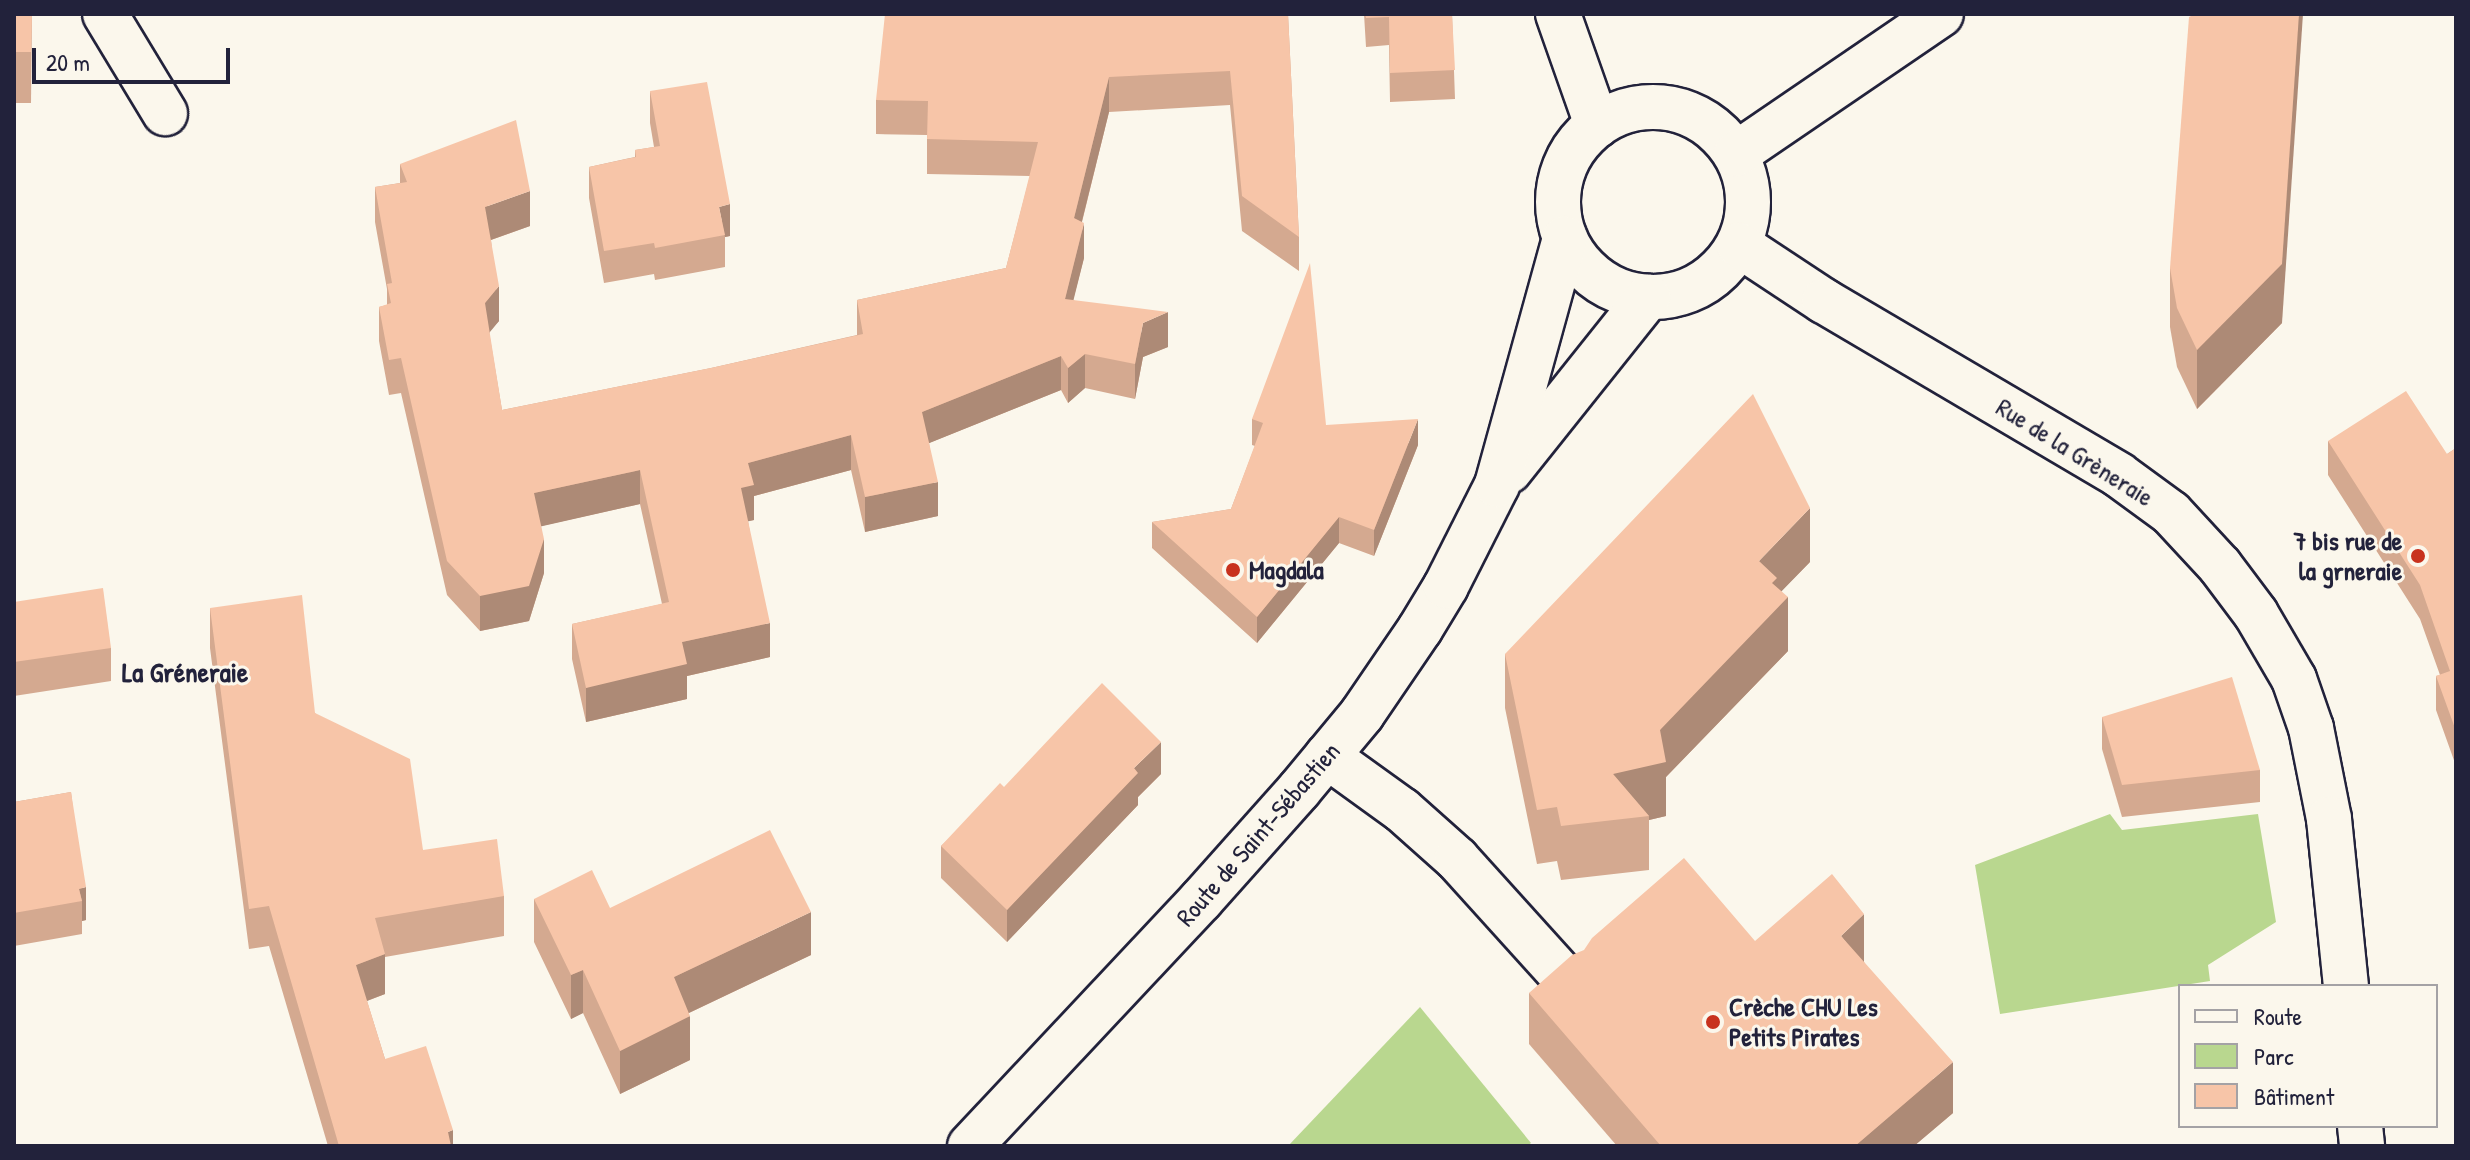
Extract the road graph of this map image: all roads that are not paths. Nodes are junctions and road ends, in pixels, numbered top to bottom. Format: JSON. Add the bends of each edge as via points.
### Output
{"nodes":[{"id":1,"x":105,"y":14,"type":"edge"},
{"id":2,"x":1558,"y":14,"type":"edge"},
{"id":3,"x":1941,"y":14,"type":"edge"},
{"id":4,"x":165,"y":113,"type":"dead end"},
{"id":5,"x":1597,"y":125,"type":"junction"},
{"id":6,"x":1736,"y":154,"type":"junction"},
{"id":7,"x":1565,"y":238,"type":"junction"},
{"id":8,"x":1739,"y":245,"type":"junction"},
{"id":9,"x":1648,"y":297,"type":"junction"},
{"id":10,"x":1497,"y":485,"type":"junction"},
{"id":11,"x":1327,"y":756,"type":"junction"},
{"id":12,"x":1568,"y":982,"type":"edge"},
{"id":13,"x":2346,"y":984,"type":"edge"},
{"id":14,"x":970,"y":1146,"type":"edge"}],
"edges":[{"from":1,"to":4,"type":"street"},
{"from":2,"to":5,"type":"street"},
{"from":3,"to":6,"type":"street"},
{"from":5,"to":6,"type":"street","via":[[1632,108],[1680,109],[1712,126]]},
{"from":5,"to":7,"type":"street","via":[[1564,169],[1558,196]]},
{"from":6,"to":8,"type":"street","via":[[1749,202]]},
{"from":7,"to":9,"type":"street","via":[[1584,268],[1603,283]]},
{"from":7,"to":10,"type":"street","name":"Route de Saint-Sébastien"},
{"from":8,"to":9,"type":"street","via":[[1706,282],[1688,291]]},
{"from":8,"to":13,"type":"street","name":"Rue de la Grèneraie","via":[[2119,475],[2171,513],[2220,566],[2294,679],[2311,728],[2329,819]]},
{"from":9,"to":10,"type":"street","name":"Route de Saint-Sébastien"},
{"from":10,"to":11,"type":"street","name":"Route de Saint-Sébastien","via":[[1420,629]]},
{"from":11,"to":12,"type":"street","via":[[1402,810],[1457,859]]},
{"from":11,"to":14,"type":"street","name":"Route de Saint-Sébastien","via":[[1201,900]]}]}
